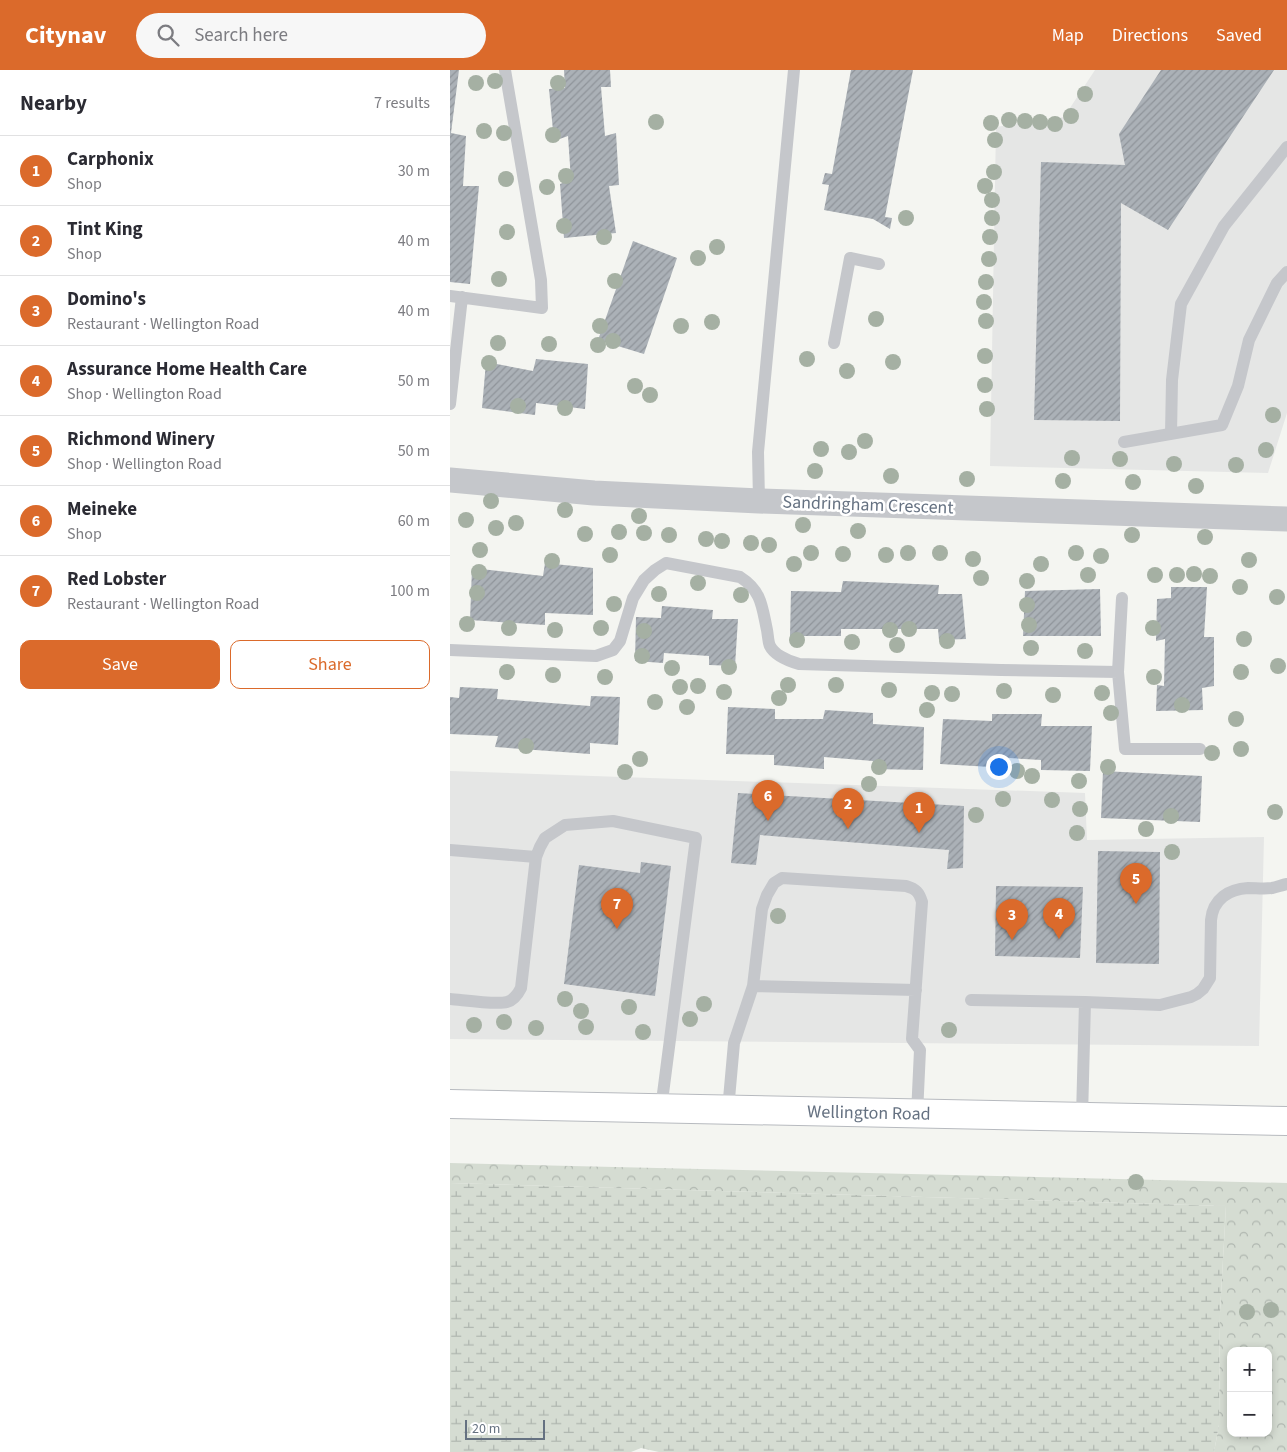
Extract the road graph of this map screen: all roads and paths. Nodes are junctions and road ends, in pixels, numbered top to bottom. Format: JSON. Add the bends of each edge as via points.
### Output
{"nodes":[{"id":1,"x":505,"y":70,"type":"edge"},
{"id":2,"x":794,"y":70,"type":"edge"},
{"id":3,"x":1287,"y":147,"type":"edge"},
{"id":4,"x":879,"y":264,"type":"dead end"},
{"id":5,"x":1287,"y":272,"type":"edge"},
{"id":6,"x":456,"y":297,"type":"edge"},
{"id":7,"x":834,"y":343,"type":"dead end"},
{"id":8,"x":450,"y":404,"type":"edge"},
{"id":9,"x":1171,"y":434,"type":"junction"},
{"id":10,"x":1124,"y":442,"type":"dead end"},
{"id":11,"x":450,"y":480,"type":"edge"},
{"id":12,"x":758,"y":501,"type":"junction"},
{"id":13,"x":1287,"y":519,"type":"edge"},
{"id":14,"x":1122,"y":598,"type":"dead end"},
{"id":15,"x":450,"y":650,"type":"edge"},
{"id":16,"x":1118,"y":672,"type":"junction"},
{"id":17,"x":1200,"y":749,"type":"dead end"},
{"id":18,"x":450,"y":850,"type":"edge"},
{"id":19,"x":536,"y":857,"type":"junction"},
{"id":20,"x":1287,"y":884,"type":"edge"},
{"id":21,"x":753,"y":986,"type":"junction"},
{"id":22,"x":916,"y":990,"type":"junction"},
{"id":23,"x":450,"y":999,"type":"edge"},
{"id":24,"x":972,"y":1000,"type":"dead end"},
{"id":25,"x":1085,"y":1002,"type":"junction"},
{"id":26,"x":450,"y":1104,"type":"edge"},
{"id":27,"x":661,"y":1109,"type":"junction"},
{"id":28,"x":728,"y":1110,"type":"junction"},
{"id":29,"x":917,"y":1114,"type":"junction"},
{"id":30,"x":1082,"y":1117,"type":"junction"},
{"id":31,"x":1287,"y":1121,"type":"edge"}],
"edges":[{"from":1,"to":6,"type":"lane","via":[[541,280],[542,308]]},
{"from":2,"to":12,"type":"lane","via":[[758,452]]},
{"from":3,"to":9,"type":"lane","via":[[1224,226],[1180,304],[1172,380]]},
{"from":4,"to":7,"type":"lane","via":[[850,258]]},
{"from":5,"to":9,"type":"lane","via":[[1277,283],[1249,340],[1238,386],[1222,425]]},
{"from":6,"to":8,"type":"lane"},
{"from":9,"to":10,"type":"lane"},
{"from":11,"to":12,"type":"street","name":"Sandringham Crescent","via":[[594,493]]},
{"from":12,"to":13,"type":"street","name":"Sandringham Crescent"},
{"from":14,"to":16,"type":"lane"},
{"from":15,"to":16,"type":"lane","via":[[605,654],[620,641],[633,598],[644,580],[666,563],[740,577],[749,583],[762,602],[770,646],[778,655],[799,664]]},
{"from":16,"to":17,"type":"lane","via":[[1125,749]]},
{"from":18,"to":19,"type":"lane"},
{"from":19,"to":23,"type":"lane","via":[[521,988],[507,1002]]},
{"from":19,"to":27,"type":"lane","via":[[545,838],[565,825],[613,821],[696,838]]},
{"from":20,"to":25,"type":"lane","via":[[1232,891],[1215,904],[1210,978],[1197,994],[1160,1005]]},
{"from":21,"to":22,"type":"lane"},
{"from":21,"to":22,"type":"lane","via":[[762,909],[774,883],[782,878],[915,889],[922,902]]},
{"from":21,"to":28,"type":"lane","via":[[734,1043]]},
{"from":22,"to":29,"type":"lane","via":[[912,1039],[920,1050]]},
{"from":24,"to":25,"type":"lane"},
{"from":25,"to":30,"type":"lane"},
{"from":26,"to":27,"type":"main road","name":"Wellington Road"},
{"from":27,"to":28,"type":"main road","name":"Wellington Road"},
{"from":28,"to":29,"type":"main road","name":"Wellington Road"},
{"from":29,"to":30,"type":"main road","name":"Wellington Road"},
{"from":30,"to":31,"type":"main road","name":"Wellington Road"}]}
